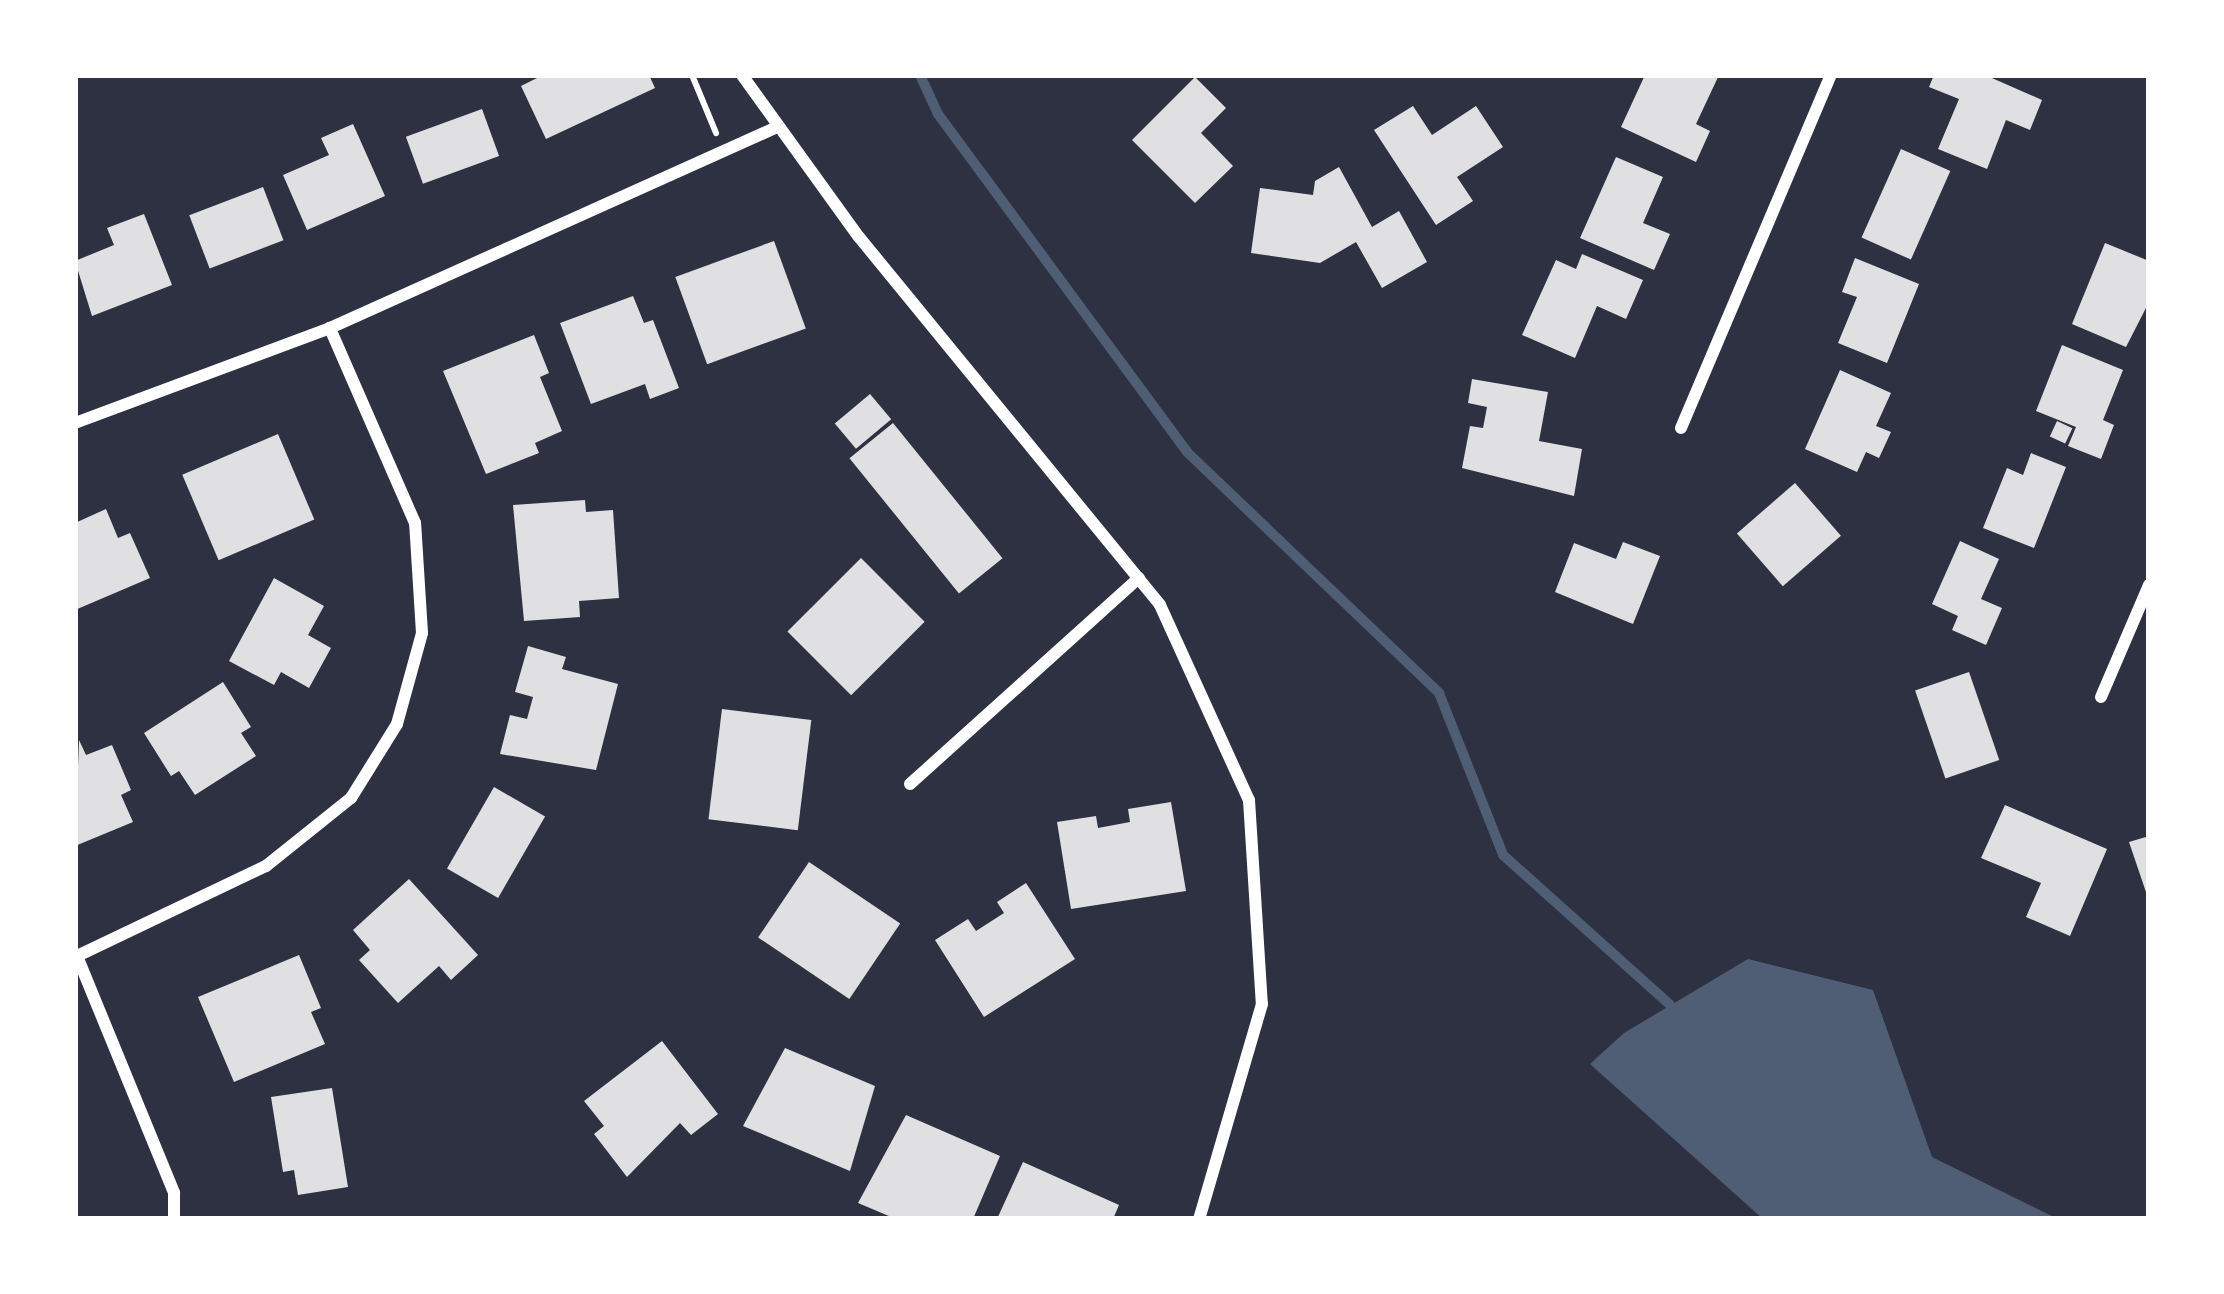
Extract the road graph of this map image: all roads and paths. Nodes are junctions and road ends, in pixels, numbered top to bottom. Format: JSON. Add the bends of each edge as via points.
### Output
{"nodes":[{"id":1,"x":692,"y":75,"type":"edge"},
{"id":2,"x":742,"y":75,"type":"edge"},
{"id":3,"x":1831,"y":75,"type":"edge"},
{"id":4,"x":779,"y":126,"type":"junction"},
{"id":5,"x":723,"y":151,"type":"junction"},
{"id":6,"x":330,"y":328,"type":"junction"},
{"id":7,"x":75,"y":423,"type":"edge"},
{"id":8,"x":1681,"y":428,"type":"dead end"},
{"id":9,"x":1139,"y":578,"type":"junction"},
{"id":10,"x":2149,"y":585,"type":"edge"},
{"id":11,"x":2101,"y":697,"type":"dead end"},
{"id":12,"x":910,"y":784,"type":"dead end"},
{"id":13,"x":76,"y":956,"type":"edge"},
{"id":14,"x":174,"y":1219,"type":"edge"},
{"id":15,"x":1199,"y":1219,"type":"edge"}],
"edges":[{"from":1,"to":5,"type":"path"},
{"from":2,"to":4,"type":"street"},
{"from":3,"to":8,"type":"street"},
{"from":4,"to":5,"type":"street"},
{"from":4,"to":9,"type":"street","via":[[859,237]]},
{"from":5,"to":6,"type":"street"},
{"from":6,"to":7,"type":"street"},
{"from":6,"to":13,"type":"street","via":[[415,523],[422,633],[397,724],[352,798],[266,866]]},
{"from":9,"to":12,"type":"street"},
{"from":9,"to":15,"type":"street","via":[[1160,605],[1249,800],[1262,1004]]},
{"from":10,"to":11,"type":"street"},
{"from":13,"to":14,"type":"street","via":[[174,1193]]}]}
